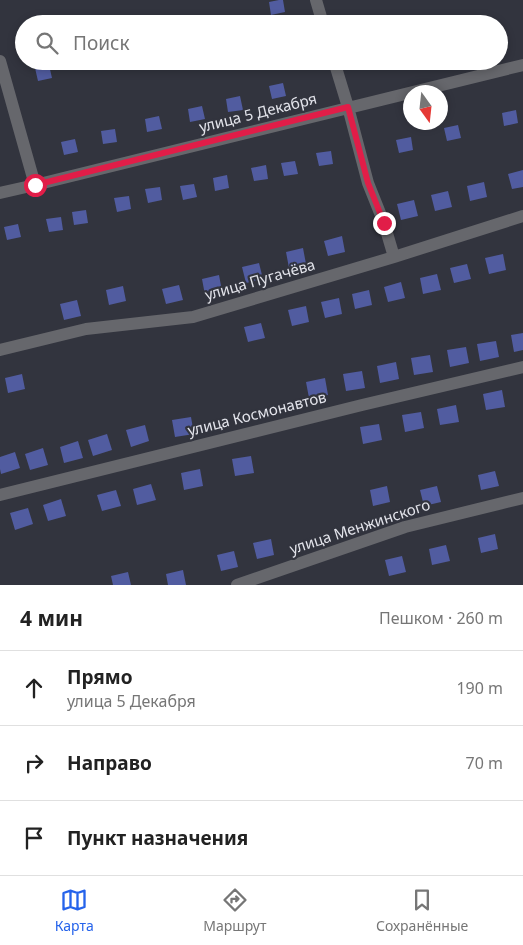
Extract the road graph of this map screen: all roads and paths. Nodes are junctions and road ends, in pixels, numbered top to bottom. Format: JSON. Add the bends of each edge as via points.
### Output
{"nodes":[{"id":1,"x":316,"y":0,"type":"edge"},
{"id":2,"x":320,"y":15,"type":"edge"},
{"id":3,"x":0,"y":61,"type":"edge"},
{"id":4,"x":523,"y":65,"type":"edge"},
{"id":5,"x":508,"y":69,"type":"edge"},
{"id":6,"x":337,"y":70,"type":"edge"},
{"id":7,"x":502,"y":70,"type":"edge"},
{"id":8,"x":348,"y":107,"type":"junction"},
{"id":9,"x":35,"y":185,"type":"junction"},
{"id":10,"x":0,"y":193,"type":"edge"},
{"id":11,"x":523,"y":216,"type":"edge"},
{"id":12,"x":394,"y":257,"type":"junction"},
{"id":13,"x":0,"y":350,"type":"edge"},
{"id":14,"x":523,"y":367,"type":"edge"},
{"id":15,"x":0,"y":495,"type":"edge"},
{"id":16,"x":523,"y":498,"type":"edge"},
{"id":17,"x":238,"y":585,"type":"edge"}],
"edges":[{"from":1,"to":2,"type":"street"},
{"from":3,"to":9,"type":"street"},
{"from":4,"to":5,"type":"street","name":"улица 5 Декабря"},
{"from":6,"to":8,"type":"street"},
{"from":7,"to":8,"type":"street","name":"улица 5 Декабря"},
{"from":8,"to":9,"type":"street","name":"улица 5 Декабря"},
{"from":8,"to":12,"type":"street","via":[[368,183]]},
{"from":9,"to":10,"type":"street","name":"улица 5 Декабря"},
{"from":11,"to":12,"type":"street","name":"улица Пугачёва"},
{"from":12,"to":13,"type":"street","name":"улица Пугачёва","via":[[193,317],[86,329]]},
{"from":14,"to":15,"type":"street","name":"улица Космонавтов"},
{"from":16,"to":17,"type":"street","name":"улица Менжинского","via":[[406,526]]}]}
